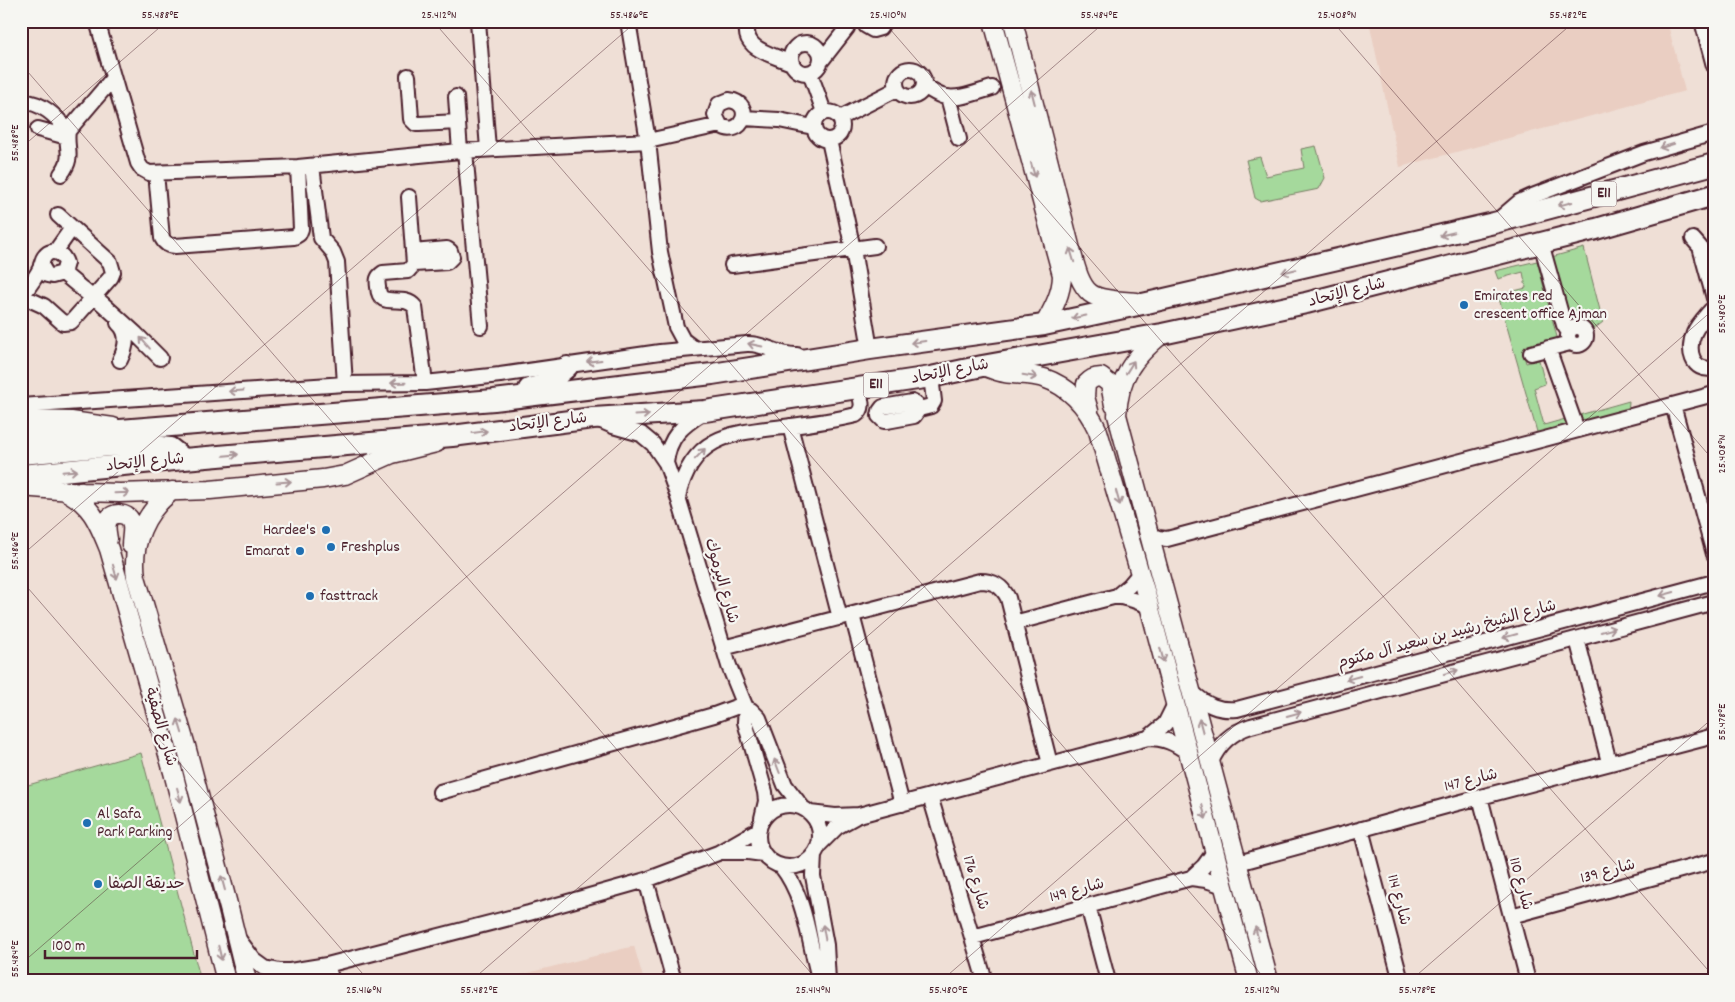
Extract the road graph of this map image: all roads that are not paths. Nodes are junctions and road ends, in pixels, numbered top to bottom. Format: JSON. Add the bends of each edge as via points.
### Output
{"nodes":[{"id":1,"x":97,"y":21,"type":"edge"},
{"id":2,"x":478,"y":21,"type":"edge"},
{"id":3,"x":628,"y":21,"type":"edge"},
{"id":4,"x":749,"y":21,"type":"edge"},
{"id":5,"x":884,"y":21,"type":"edge"},
{"id":6,"x":993,"y":21,"type":"edge"},
{"id":7,"x":1013,"y":21,"type":"edge"},
{"id":8,"x":1702,"y":21,"type":"edge"},
{"id":9,"x":848,"y":24,"type":"edge"},
{"id":10,"x":865,"y":24,"type":"edge"},
{"id":11,"x":822,"y":60,"type":"junction"},
{"id":12,"x":791,"y":63,"type":"junction"},
{"id":13,"x":1714,"y":66,"type":"edge"},
{"id":14,"x":810,"y":73,"type":"junction"},
{"id":15,"x":408,"y":76,"type":"dead end"},
{"id":16,"x":114,"y":78,"type":"junction"},
{"id":17,"x":924,"y":86,"type":"junction"},
{"id":18,"x":992,"y":88,"type":"dead end"},
{"id":19,"x":897,"y":89,"type":"junction"},
{"id":20,"x":456,"y":97,"type":"dead end"},
{"id":21,"x":948,"y":97,"type":"junction"},
{"id":22,"x":21,"y":101,"type":"edge"},
{"id":23,"x":824,"y":112,"type":"junction"},
{"id":24,"x":744,"y":118,"type":"junction"},
{"id":25,"x":840,"y":118,"type":"junction"},
{"id":26,"x":458,"y":122,"type":"junction"},
{"id":27,"x":720,"y":124,"type":"junction"},
{"id":28,"x":813,"y":126,"type":"junction"},
{"id":29,"x":38,"y":129,"type":"dead end"},
{"id":30,"x":1712,"y":132,"type":"edge"},
{"id":31,"x":68,"y":134,"type":"junction"},
{"id":32,"x":959,"y":139,"type":"dead end"},
{"id":33,"x":829,"y":140,"type":"junction"},
{"id":34,"x":648,"y":141,"type":"junction"},
{"id":35,"x":488,"y":149,"type":"junction"},
{"id":36,"x":463,"y":151,"type":"junction"},
{"id":37,"x":1714,"y":164,"type":"edge"},
{"id":38,"x":312,"y":166,"type":"junction"},
{"id":39,"x":298,"y":167,"type":"junction"},
{"id":40,"x":62,"y":174,"type":"dead end"},
{"id":41,"x":156,"y":174,"type":"junction"},
{"id":42,"x":1714,"y":195,"type":"edge"},
{"id":43,"x":409,"y":197,"type":"dead end"},
{"id":44,"x":58,"y":215,"type":"dead end"},
{"id":45,"x":1494,"y":223,"type":"junction"},
{"id":46,"x":72,"y":228,"type":"junction"},
{"id":47,"x":1693,"y":239,"type":"dead end"},
{"id":48,"x":1541,"y":243,"type":"junction"},
{"id":49,"x":875,"y":246,"type":"dead end"},
{"id":50,"x":853,"y":249,"type":"junction"},
{"id":51,"x":55,"y":252,"type":"junction"},
{"id":52,"x":732,"y":265,"type":"dead end"},
{"id":53,"x":41,"y":266,"type":"junction"},
{"id":54,"x":63,"y":272,"type":"junction"},
{"id":55,"x":22,"y":296,"type":"edge"},
{"id":56,"x":92,"y":298,"type":"junction"},
{"id":57,"x":1147,"y":303,"type":"junction"},
{"id":58,"x":1713,"y":305,"type":"edge"},
{"id":59,"x":1044,"y":324,"type":"junction"},
{"id":60,"x":481,"y":326,"type":"dead end"},
{"id":61,"x":676,"y":327,"type":"junction"},
{"id":62,"x":127,"y":330,"type":"junction"},
{"id":63,"x":1162,"y":334,"type":"junction"},
{"id":64,"x":1548,"y":348,"type":"junction"},
{"id":65,"x":695,"y":349,"type":"junction"},
{"id":66,"x":870,"y":349,"type":"junction"},
{"id":67,"x":660,"y":352,"type":"junction"},
{"id":68,"x":1531,"y":353,"type":"dead end"},
{"id":69,"x":837,"y":355,"type":"junction"},
{"id":70,"x":160,"y":358,"type":"dead end"},
{"id":71,"x":120,"y":360,"type":"dead end"},
{"id":72,"x":982,"y":366,"type":"junction"},
{"id":73,"x":567,"y":367,"type":"junction"},
{"id":74,"x":1714,"y":368,"type":"edge"},
{"id":75,"x":931,"y":377,"type":"junction"},
{"id":76,"x":425,"y":383,"type":"junction"},
{"id":77,"x":345,"y":384,"type":"junction"},
{"id":78,"x":858,"y":388,"type":"junction"},
{"id":79,"x":1714,"y":394,"type":"edge"},
{"id":80,"x":494,"y":400,"type":"junction"},
{"id":81,"x":1672,"y":405,"type":"junction"},
{"id":82,"x":21,"y":406,"type":"edge"},
{"id":83,"x":706,"y":411,"type":"junction"},
{"id":84,"x":860,"y":412,"type":"junction"},
{"id":85,"x":1089,"y":413,"type":"junction"},
{"id":86,"x":1118,"y":415,"type":"junction"},
{"id":87,"x":593,"y":418,"type":"junction"},
{"id":88,"x":21,"y":420,"type":"edge"},
{"id":89,"x":790,"y":426,"type":"junction"},
{"id":90,"x":121,"y":429,"type":"junction"},
{"id":91,"x":1577,"y":430,"type":"junction"},
{"id":92,"x":452,"y":436,"type":"junction"},
{"id":93,"x":21,"y":438,"type":"edge"},
{"id":94,"x":21,"y":454,"type":"edge"},
{"id":95,"x":184,"y":458,"type":"junction"},
{"id":96,"x":666,"y":463,"type":"junction"},
{"id":97,"x":21,"y":475,"type":"edge"},
{"id":98,"x":21,"y":487,"type":"edge"},
{"id":99,"x":63,"y":490,"type":"junction"},
{"id":100,"x":172,"y":491,"type":"junction"},
{"id":101,"x":678,"y":497,"type":"junction"},
{"id":102,"x":1148,"y":532,"type":"junction"},
{"id":103,"x":1167,"y":539,"type":"junction"},
{"id":104,"x":109,"y":549,"type":"junction"},
{"id":105,"x":1714,"y":554,"type":"edge"},
{"id":106,"x":1154,"y":555,"type":"junction"},
{"id":107,"x":134,"y":562,"type":"junction"},
{"id":108,"x":1140,"y":573,"type":"junction"},
{"id":109,"x":1714,"y":582,"type":"edge"},
{"id":110,"x":1117,"y":596,"type":"junction"},
{"id":111,"x":1714,"y":602,"type":"edge"},
{"id":112,"x":1149,"y":606,"type":"junction"},
{"id":113,"x":846,"y":616,"type":"junction"},
{"id":114,"x":1014,"y":623,"type":"junction"},
{"id":115,"x":1577,"y":639,"type":"junction"},
{"id":116,"x":723,"y":648,"type":"junction"},
{"id":117,"x":1192,"y":692,"type":"junction"},
{"id":118,"x":1260,"y":703,"type":"junction"},
{"id":119,"x":1175,"y":704,"type":"junction"},
{"id":120,"x":745,"y":706,"type":"junction"},
{"id":121,"x":1264,"y":722,"type":"junction"},
{"id":122,"x":1714,"y":736,"type":"edge"},
{"id":123,"x":1148,"y":738,"type":"junction"},
{"id":124,"x":1187,"y":752,"type":"junction"},
{"id":125,"x":1211,"y":762,"type":"junction"},
{"id":126,"x":1609,"y":762,"type":"junction"},
{"id":127,"x":1050,"y":764,"type":"junction"},
{"id":128,"x":440,"y":792,"type":"dead end"},
{"id":129,"x":930,"y":796,"type":"junction"},
{"id":130,"x":1480,"y":797,"type":"junction"},
{"id":131,"x":902,"y":804,"type":"junction"},
{"id":132,"x":806,"y":810,"type":"junction"},
{"id":133,"x":859,"y":815,"type":"junction"},
{"id":134,"x":760,"y":824,"type":"junction"},
{"id":135,"x":1361,"y":829,"type":"junction"},
{"id":136,"x":817,"y":850,"type":"junction"},
{"id":137,"x":1214,"y":852,"type":"junction"},
{"id":138,"x":718,"y":853,"type":"junction"},
{"id":139,"x":764,"y":854,"type":"junction"},
{"id":140,"x":1714,"y":861,"type":"edge"},
{"id":141,"x":1238,"y":863,"type":"junction"},
{"id":142,"x":781,"y":866,"type":"junction"},
{"id":143,"x":1191,"y":878,"type":"junction"},
{"id":144,"x":646,"y":880,"type":"junction"},
{"id":145,"x":1243,"y":881,"type":"junction"},
{"id":146,"x":1224,"y":886,"type":"junction"},
{"id":147,"x":1088,"y":906,"type":"junction"},
{"id":148,"x":1511,"y":916,"type":"junction"},
{"id":149,"x":973,"y":937,"type":"junction"},
{"id":150,"x":238,"y":938,"type":"junction"},
{"id":151,"x":323,"y":966,"type":"junction"},
{"id":152,"x":226,"y":981,"type":"edge"},
{"id":153,"x":247,"y":981,"type":"edge"},
{"id":154,"x":282,"y":981,"type":"edge"},
{"id":155,"x":332,"y":981,"type":"edge"},
{"id":156,"x":674,"y":981,"type":"edge"},
{"id":157,"x":820,"y":981,"type":"edge"},
{"id":158,"x":828,"y":981,"type":"edge"},
{"id":159,"x":985,"y":981,"type":"edge"},
{"id":160,"x":1108,"y":981,"type":"edge"},
{"id":161,"x":1249,"y":981,"type":"edge"},
{"id":162,"x":1269,"y":981,"type":"edge"},
{"id":163,"x":1401,"y":981,"type":"edge"},
{"id":164,"x":1528,"y":981,"type":"edge"}],
"edges":[{"from":1,"to":16,"type":"street"},
{"from":2,"to":35,"type":"street"},
{"from":3,"to":34,"type":"street"},
{"from":4,"to":12,"type":"street","via":[[746,36],[752,46]]},
{"from":5,"to":10,"type":"street","via":[[877,30],[869,29]]},
{"from":6,"to":59,"type":"main road","one_way":true,"via":[[1062,275],[1056,302]]},
{"from":57,"to":7,"type":"main road","one_way":true,"via":[[1102,298],[1091,294],[1082,282]]},
{"from":8,"to":13,"type":"street"},
{"from":9,"to":10,"type":"street","via":[[857,30]]},
{"from":9,"to":11,"type":"street"},
{"from":11,"to":12,"type":"street","via":[[816,46],[805,43],[795,47]]},
{"from":11,"to":14,"type":"street","via":[[818,69]]},
{"from":12,"to":14,"type":"street","via":[[797,71]]},
{"from":14,"to":23,"type":"street"},
{"from":15,"to":26,"type":"street","via":[[413,122]]},
{"from":16,"to":31,"type":"street"},
{"from":16,"to":41,"type":"street","via":[[138,163],[148,173]]},
{"from":17,"to":19,"type":"street","via":[[918,95],[911,97]]},
{"from":17,"to":19,"type":"street","via":[[922,76],[910,68],[898,75]]},
{"from":17,"to":21,"type":"street"},
{"from":18,"to":21,"type":"street"},
{"from":19,"to":25,"type":"street"},
{"from":20,"to":26,"type":"street"},
{"from":21,"to":32,"type":"street"},
{"from":22,"to":31,"type":"street","via":[[44,107]]},
{"from":23,"to":25,"type":"street"},
{"from":23,"to":28,"type":"street","via":[[817,116]]},
{"from":24,"to":27,"type":"street","via":[[734,128]]},
{"from":24,"to":27,"type":"street","via":[[740,104],[726,100],[716,111]]},
{"from":24,"to":28,"type":"street"},
{"from":25,"to":33,"type":"street","via":[[841,132]]},
{"from":26,"to":36,"type":"street"},
{"from":27,"to":34,"type":"street"},
{"from":28,"to":33,"type":"street","via":[[818,137]]},
{"from":29,"to":31,"type":"street"},
{"from":30,"to":45,"type":"street","name":"شارع الإتحاد","one_way":true,"via":[[1644,153],[1525,200]]},
{"from":31,"to":40,"type":"street","via":[[69,160]]},
{"from":33,"to":50,"type":"street"},
{"from":34,"to":35,"type":"street"},
{"from":34,"to":61,"type":"street","via":[[660,252]]},
{"from":35,"to":36,"type":"street"},
{"from":36,"to":38,"type":"street"},
{"from":36,"to":60,"type":"street"},
{"from":37,"to":45,"type":"highway","name":"شارع الإتحاد","number":"E11","one_way":true},
{"from":38,"to":39,"type":"street"},
{"from":38,"to":77,"type":"street","via":[[321,238],[337,262]]},
{"from":39,"to":41,"type":"street"},
{"from":39,"to":41,"type":"street","via":[[301,229],[294,237],[175,246],[165,243],[162,238]]},
{"from":42,"to":48,"type":"highway","name":"شارع الإتحاد","number":"E11"},
{"from":43,"to":76,"type":"street","via":[[414,258],[408,271],[380,275],[378,290],[384,300],[406,301],[415,307]]},
{"from":44,"to":46,"type":"street"},
{"from":45,"to":57,"type":"highway","name":"شارع الإتحاد","number":"E11","one_way":true},
{"from":46,"to":51,"type":"street"},
{"from":46,"to":56,"type":"street","via":[[113,266],[111,278]]},
{"from":47,"to":58,"type":"street","via":[[1700,247]]},
{"from":48,"to":63,"type":"highway","name":"شارع الإتحاد","number":"E11","via":[[1306,303]]},
{"from":48,"to":64,"type":"street","via":[[1569,337]]},
{"from":49,"to":50,"type":"street"},
{"from":50,"to":52,"type":"street"},
{"from":50,"to":66,"type":"street"},
{"from":51,"to":53,"type":"street","via":[[47,254]]},
{"from":51,"to":54,"type":"street","via":[[66,263]]},
{"from":53,"to":54,"type":"street","via":[[47,275],[58,276]]},
{"from":53,"to":55,"type":"street"},
{"from":54,"to":56,"type":"street"},
{"from":55,"to":56,"type":"street","via":[[37,302],[63,323],[74,319]]},
{"from":56,"to":62,"type":"street"},
{"from":57,"to":59,"type":"highway","name":"شارع الإتحاد","number":"E11","one_way":true},
{"from":58,"to":74,"type":"street","via":[[1694,332],[1692,355],[1700,368]]},
{"from":59,"to":66,"type":"highway","name":"شارع الإتحاد","number":"E11","one_way":true},
{"from":61,"to":65,"type":"street","via":[[683,340]]},
{"from":61,"to":67,"type":"street"},
{"from":70,"to":62,"type":"street","one_way":true},
{"from":62,"to":71,"type":"street"},
{"from":63,"to":72,"type":"highway","name":"شارع الإتحاد","number":"E11"},
{"from":86,"to":63,"type":"main road","one_way":true,"via":[[1120,387],[1130,366]]},
{"from":64,"to":68,"type":"street"},
{"from":64,"to":91,"type":"street"},
{"from":65,"to":67,"type":"street"},
{"from":69,"to":65,"type":"street","one_way":true,"via":[[823,352],[784,355],[756,344]]},
{"from":66,"to":69,"type":"highway","name":"شارع الإتحاد","number":"E11"},
{"from":67,"to":73,"type":"street","one_way":true},
{"from":69,"to":80,"type":"highway","name":"شارع الإتحاد","number":"E11","via":[[647,383]]},
{"from":72,"to":75,"type":"highway","name":"شارع الإتحاد","number":"E11"},
{"from":72,"to":85,"type":"main road","one_way":true,"via":[[1043,378],[1075,396]]},
{"from":73,"to":76,"type":"street"},
{"from":73,"to":80,"type":"highway","via":[[539,388],[505,392]]},
{"from":75,"to":78,"type":"highway","name":"شارع الإتحاد","number":"E11"},
{"from":75,"to":84,"type":"street","via":[[934,401],[931,406],[919,409],[916,404],[909,403],[883,407],[879,414]]},
{"from":76,"to":77,"type":"street","one_way":true},
{"from":77,"to":82,"type":"street","one_way":true},
{"from":78,"to":83,"type":"highway","name":"شارع الإتحاد","number":"E11"},
{"from":78,"to":84,"type":"street","via":[[862,405]]},
{"from":79,"to":81,"type":"street"},
{"from":80,"to":90,"type":"highway","name":"شارع الإتحاد","number":"E11"},
{"from":81,"to":91,"type":"street"},
{"from":81,"to":105,"type":"street"},
{"from":87,"to":83,"type":"highway","name":"شارع الإتحاد","number":"E11","one_way":true},
{"from":83,"to":96,"type":"street","via":[[671,440]]},
{"from":84,"to":89,"type":"street"},
{"from":85,"to":86,"type":"main road","via":[[1086,384],[1090,379],[1101,377],[1110,384]]},
{"from":85,"to":108,"type":"main road","one_way":true,"via":[[1104,447]]},
{"from":86,"to":102,"type":"main road"},
{"from":92,"to":87,"type":"highway","name":"شارع الإتحاد","number":"E11","one_way":true},
{"from":87,"to":96,"type":"street","name":"شارع اليرموك","via":[[641,434],[653,444]]},
{"from":88,"to":90,"type":"main road","via":[[71,420]]},
{"from":101,"to":89,"type":"street","one_way":true,"via":[[689,466],[712,443],[737,433]]},
{"from":89,"to":113,"type":"street"},
{"from":90,"to":93,"type":"highway","name":"شارع الإتحاد","number":"E11"},
{"from":91,"to":103,"type":"street"},
{"from":95,"to":92,"type":"highway","name":"شارع الإتحاد","number":"E11","one_way":true},
{"from":100,"to":92,"type":"main road","one_way":true,"via":[[333,478],[392,454]]},
{"from":94,"to":95,"type":"highway","via":[[132,444],[170,448]]},
{"from":97,"to":95,"type":"highway","name":"شارع الإتحاد","number":"E11","one_way":true},
{"from":96,"to":101,"type":"street","name":"شارع اليرموك"},
{"from":98,"to":99,"type":"main road"},
{"from":99,"to":100,"type":"main road","one_way":true,"via":[[107,494]]},
{"from":99,"to":104,"type":"main road","name":"شارع الصفية","via":[[88,507]]},
{"from":100,"to":107,"type":"main road","name":"شارع الصفية","via":[[147,518]]},
{"from":101,"to":116,"type":"street","name":"شارع اليرموك"},
{"from":102,"to":103,"type":"street"},
{"from":102,"to":106,"type":"main road"},
{"from":103,"to":106,"type":"street"},
{"from":104,"to":107,"type":"main road","via":[[108,520],[115,514],[125,515],[132,524]]},
{"from":104,"to":152,"type":"main road","name":"شارع الصفية","one_way":true,"via":[[171,765]]},
{"from":106,"to":117,"type":"main road"},
{"from":150,"to":107,"type":"main road","name":"شارع الصفية","one_way":true,"via":[[138,586]]},
{"from":108,"to":110,"type":"street"},
{"from":108,"to":112,"type":"main road"},
{"from":109,"to":118,"type":"street","name":"شارع الشيخ رشيد بن سعيد آل مكتوم","one_way":true},
{"from":110,"to":112,"type":"street"},
{"from":110,"to":114,"type":"street"},
{"from":115,"to":111,"type":"street","one_way":true},
{"from":112,"to":119,"type":"main road","one_way":true},
{"from":113,"to":114,"type":"street","via":[[987,581],[1000,587],[1008,598]]},
{"from":113,"to":116,"type":"street"},
{"from":113,"to":131,"type":"street"},
{"from":114,"to":127,"type":"street"},
{"from":121,"to":115,"type":"street","one_way":true},
{"from":115,"to":126,"type":"street"},
{"from":116,"to":120,"type":"street","name":"شارع اليرموك"},
{"from":117,"to":118,"type":"street","name":"شارع الشيخ رشيد بن سعيد آل مكتوم","via":[[1204,703],[1220,709],[1237,709]]},
{"from":125,"to":117,"type":"main road","one_way":true},
{"from":118,"to":121,"type":"street","via":[[1256,716]]},
{"from":119,"to":123,"type":"street","via":[[1165,724]]},
{"from":119,"to":124,"type":"main road"},
{"from":120,"to":128,"type":"street"},
{"from":132,"to":120,"type":"street","name":"شارع اليرموك","one_way":true,"via":[[785,785],[759,718]]},
{"from":120,"to":134,"type":"street","name":"شارع اليرموك","via":[[745,722],[765,792],[765,810]]},
{"from":121,"to":125,"type":"street","via":[[1230,735]]},
{"from":122,"to":126,"type":"street","name":"شارع 147"},
{"from":123,"to":124,"type":"street","via":[[1169,741]]},
{"from":123,"to":127,"type":"street"},
{"from":124,"to":137,"type":"main road","one_way":true},
{"from":125,"to":141,"type":"main road"},
{"from":126,"to":130,"type":"street","name":"شارع 147"},
{"from":127,"to":129,"type":"street"},
{"from":129,"to":131,"type":"street"},
{"from":129,"to":149,"type":"street","name":"شارع 176"},
{"from":130,"to":135,"type":"street","name":"شارع 147"},
{"from":130,"to":148,"type":"street","name":"شارع 110"},
{"from":131,"to":133,"type":"street"},
{"from":132,"to":133,"type":"street","via":[[835,816]]},
{"from":132,"to":134,"type":"street","via":[[784,805],[776,807]]},
{"from":132,"to":136,"type":"street","via":[[819,828]]},
{"from":133,"to":136,"type":"street","via":[[837,827]]},
{"from":134,"to":138,"type":"street"},
{"from":134,"to":139,"type":"street","via":[[758,839]]},
{"from":135,"to":141,"type":"street","name":"شارع 147"},
{"from":135,"to":163,"type":"street","name":"شارع 114"},
{"from":136,"to":142,"type":"street","via":[[800,865]]},
{"from":158,"to":136,"type":"street","one_way":true,"via":[[826,945],[813,876]]},
{"from":137,"to":143,"type":"street"},
{"from":137,"to":146,"type":"main road"},
{"from":138,"to":139,"type":"street"},
{"from":138,"to":144,"type":"street"},
{"from":139,"to":142,"type":"street"},
{"from":140,"to":148,"type":"street","name":"شارع 139"},
{"from":141,"to":145,"type":"main road"},
{"from":142,"to":157,"type":"street","via":[[797,891]]},
{"from":143,"to":146,"type":"street","name":"شارع 149"},
{"from":143,"to":147,"type":"street","name":"شارع 149"},
{"from":144,"to":151,"type":"street","via":[[530,914]]},
{"from":144,"to":156,"type":"street"},
{"from":145,"to":146,"type":"main road","via":[[1234,886]]},
{"from":162,"to":145,"type":"main road","one_way":true},
{"from":146,"to":161,"type":"main road"},
{"from":147,"to":149,"type":"street","name":"شارع 149"},
{"from":147,"to":160,"type":"street"},
{"from":148,"to":164,"type":"street","name":"شارع 110"},
{"from":149,"to":159,"type":"street","name":"شارع 176"},
{"from":150,"to":151,"type":"street","via":[[254,960],[265,968],[280,971]]},
{"from":150,"to":153,"type":"main road","name":"شارع الصفية"},
{"from":151,"to":154,"type":"street"},
{"from":151,"to":155,"type":"street"}]}
